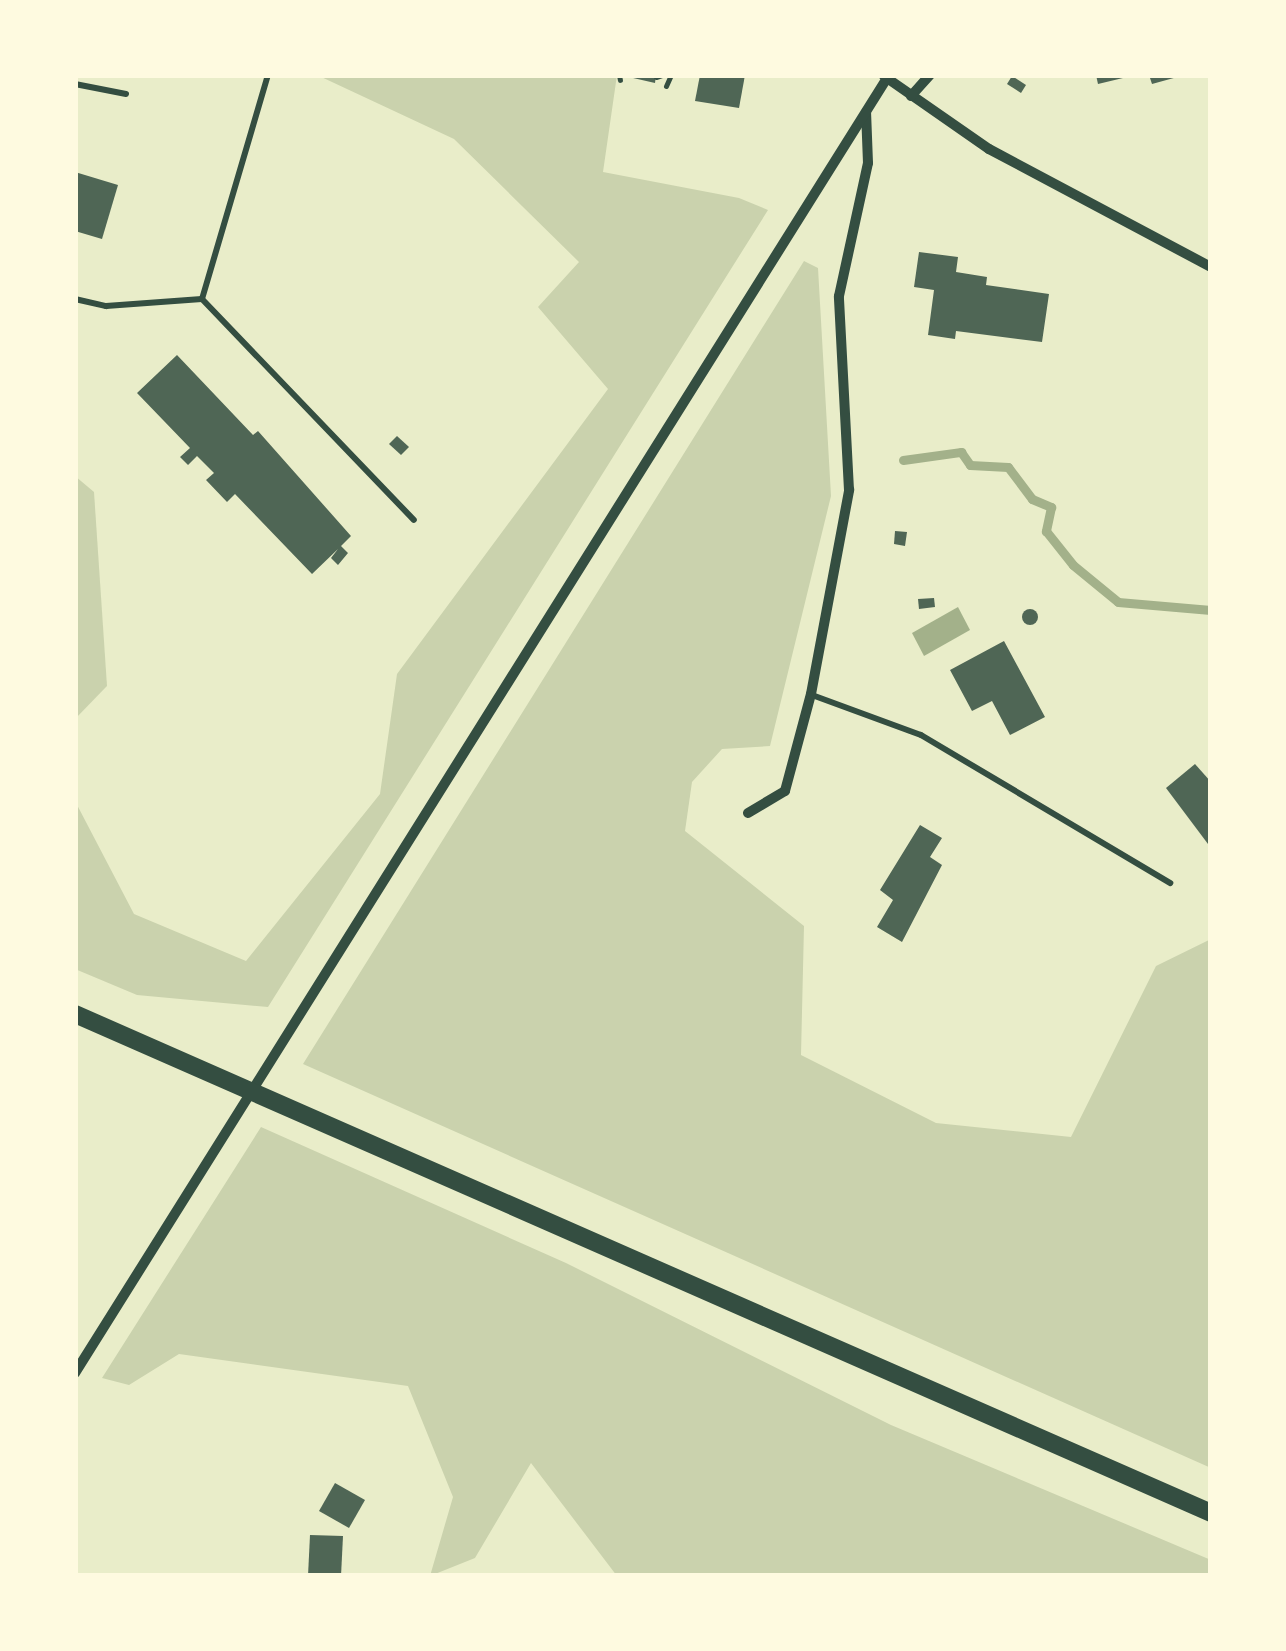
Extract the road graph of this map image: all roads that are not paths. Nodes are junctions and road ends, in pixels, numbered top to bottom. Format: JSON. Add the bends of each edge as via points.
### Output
{"nodes":[{"id":1,"x":268,"y":75,"type":"edge"},
{"id":2,"x":930,"y":75,"type":"edge"},
{"id":3,"x":885,"y":76,"type":"edge"},
{"id":4,"x":75,"y":84,"type":"edge"},
{"id":5,"x":126,"y":94,"type":"dead end"},
{"id":6,"x":911,"y":96,"type":"junction"},
{"id":7,"x":866,"y":111,"type":"junction"},
{"id":8,"x":1211,"y":267,"type":"edge"},
{"id":9,"x":75,"y":299,"type":"edge"},
{"id":10,"x":202,"y":299,"type":"junction"},
{"id":11,"x":414,"y":520,"type":"dead end"},
{"id":12,"x":811,"y":694,"type":"junction"},
{"id":13,"x":748,"y":813,"type":"dead end"},
{"id":14,"x":1170,"y":883,"type":"dead end"},
{"id":15,"x":75,"y":1014,"type":"edge"},
{"id":16,"x":75,"y":1373,"type":"edge"},
{"id":17,"x":1211,"y":1513,"type":"edge"}],
"edges":[{"from":1,"to":10,"type":"lane"},
{"from":2,"to":6,"type":"street"},
{"from":3,"to":6,"type":"street"},
{"from":3,"to":7,"type":"street"},
{"from":4,"to":5,"type":"lane"},
{"from":6,"to":8,"type":"street","via":[[989,149]]},
{"from":7,"to":12,"type":"street","via":[[868,163],[839,296],[849,490]]},
{"from":7,"to":16,"type":"street"},
{"from":9,"to":10,"type":"lane","via":[[106,306]]},
{"from":10,"to":11,"type":"lane"},
{"from":12,"to":13,"type":"street","via":[[785,792]]},
{"from":12,"to":14,"type":"lane","via":[[921,735]]},
{"from":15,"to":17,"type":"main road"}]}
